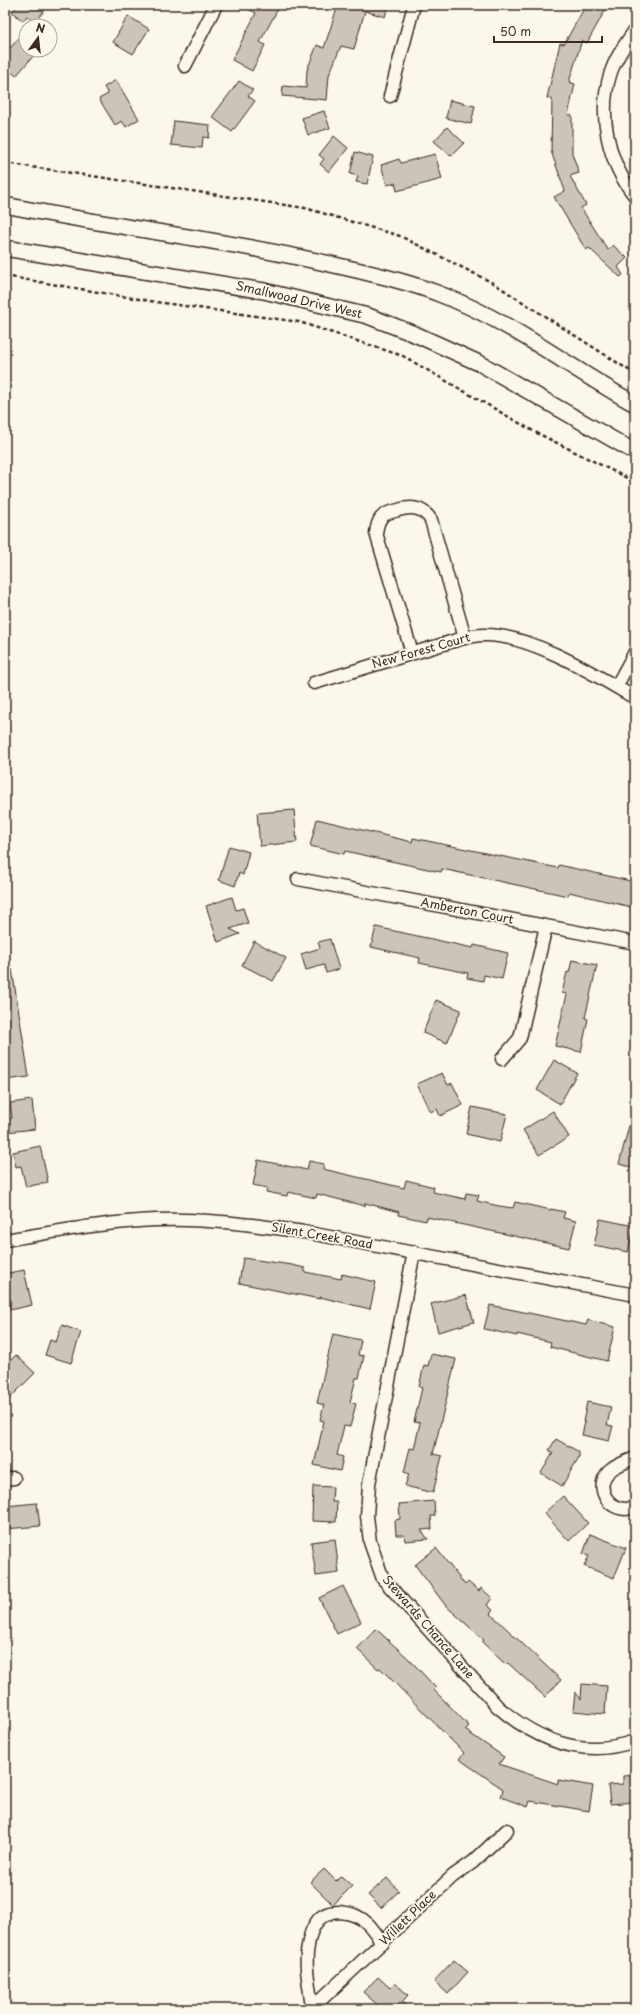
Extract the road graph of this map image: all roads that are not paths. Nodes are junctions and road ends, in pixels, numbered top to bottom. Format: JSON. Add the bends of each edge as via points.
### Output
{"nodes":[{"id":1,"x":216,"y":5,"type":"edge"},
{"id":2,"x":414,"y":5,"type":"edge"},
{"id":3,"x":635,"y":30,"type":"edge"},
{"id":4,"x":185,"y":66,"type":"dead end"},
{"id":5,"x":390,"y":96,"type":"dead end"},
{"id":6,"x":635,"y":196,"type":"edge"},
{"id":7,"x":5,"y":205,"type":"edge"},
{"id":8,"x":5,"y":248,"type":"edge"},
{"id":9,"x":635,"y":404,"type":"edge"},
{"id":10,"x":635,"y":452,"type":"edge"},
{"id":11,"x":465,"y":638,"type":"junction"},
{"id":12,"x":635,"y":652,"type":"edge"},
{"id":13,"x":412,"y":653,"type":"junction"},
{"id":14,"x":314,"y":683,"type":"dead end"},
{"id":15,"x":616,"y":687,"type":"junction"},
{"id":16,"x":635,"y":698,"type":"edge"},
{"id":17,"x":298,"y":879,"type":"dead end"},
{"id":18,"x":546,"y":926,"type":"junction"},
{"id":19,"x":635,"y":943,"type":"edge"},
{"id":20,"x":502,"y":1058,"type":"dead end"},
{"id":21,"x":5,"y":1240,"type":"edge"},
{"id":22,"x":414,"y":1252,"type":"junction"},
{"id":23,"x":635,"y":1295,"type":"edge"},
{"id":24,"x":635,"y":1458,"type":"edge"},
{"id":25,"x":635,"y":1507,"type":"edge"},
{"id":26,"x":635,"y":1741,"type":"edge"},
{"id":27,"x":507,"y":1830,"type":"dead end"},
{"id":28,"x":383,"y":1943,"type":"junction"},
{"id":29,"x":312,"y":2008,"type":"edge"}],
"edges":[{"from":1,"to":4,"type":"street"},
{"from":2,"to":5,"type":"street"},
{"from":3,"to":6,"type":"street","via":[[612,70],[605,97],[605,114],[612,156]]},
{"from":7,"to":9,"type":"street","via":[[64,217],[238,244],[395,280],[443,295],[503,324]]},
{"from":8,"to":10,"type":"street","name":"Smallwood Drive West","via":[[271,292],[368,316],[481,364]]},
{"from":11,"to":13,"type":"street","name":"New Forest Court"},
{"from":11,"to":13,"type":"street","via":[[431,520],[422,510],[414,507],[405,508],[382,517],[376,533]]},
{"from":11,"to":15,"type":"street","name":"New Forest Court","via":[[486,635],[520,641]]},
{"from":12,"to":15,"type":"street"},
{"from":13,"to":14,"type":"street","name":"New Forest Court"},
{"from":15,"to":16,"type":"street","name":"New Forest Court"},
{"from":17,"to":18,"type":"street","name":"Amberton Court"},
{"from":18,"to":19,"type":"street","name":"Amberton Court"},
{"from":18,"to":20,"type":"street","via":[[520,1038]]},
{"from":21,"to":22,"type":"street","name":"Silent Creek Road","via":[[88,1226],[156,1220],[207,1220],[255,1224]]},
{"from":22,"to":23,"type":"street","name":"Silent Creek Road"},
{"from":22,"to":26,"type":"street","name":"Stewards Chance Lane","via":[[369,1484],[367,1516],[370,1542],[383,1579],[498,1707],[518,1724],[537,1734],[577,1747],[600,1749]]},
{"from":24,"to":25,"type":"street","via":[[612,1469],[605,1478],[603,1489],[606,1499],[615,1507],[628,1510]]},
{"from":27,"to":28,"type":"street","name":"Willett Place","via":[[473,1862],[452,1876]]},
{"from":28,"to":29,"type":"street","name":"Willett Place"},
{"from":28,"to":29,"type":"street","via":[[367,1923],[352,1914],[334,1912],[321,1918],[316,1923],[308,1948]]}]}
